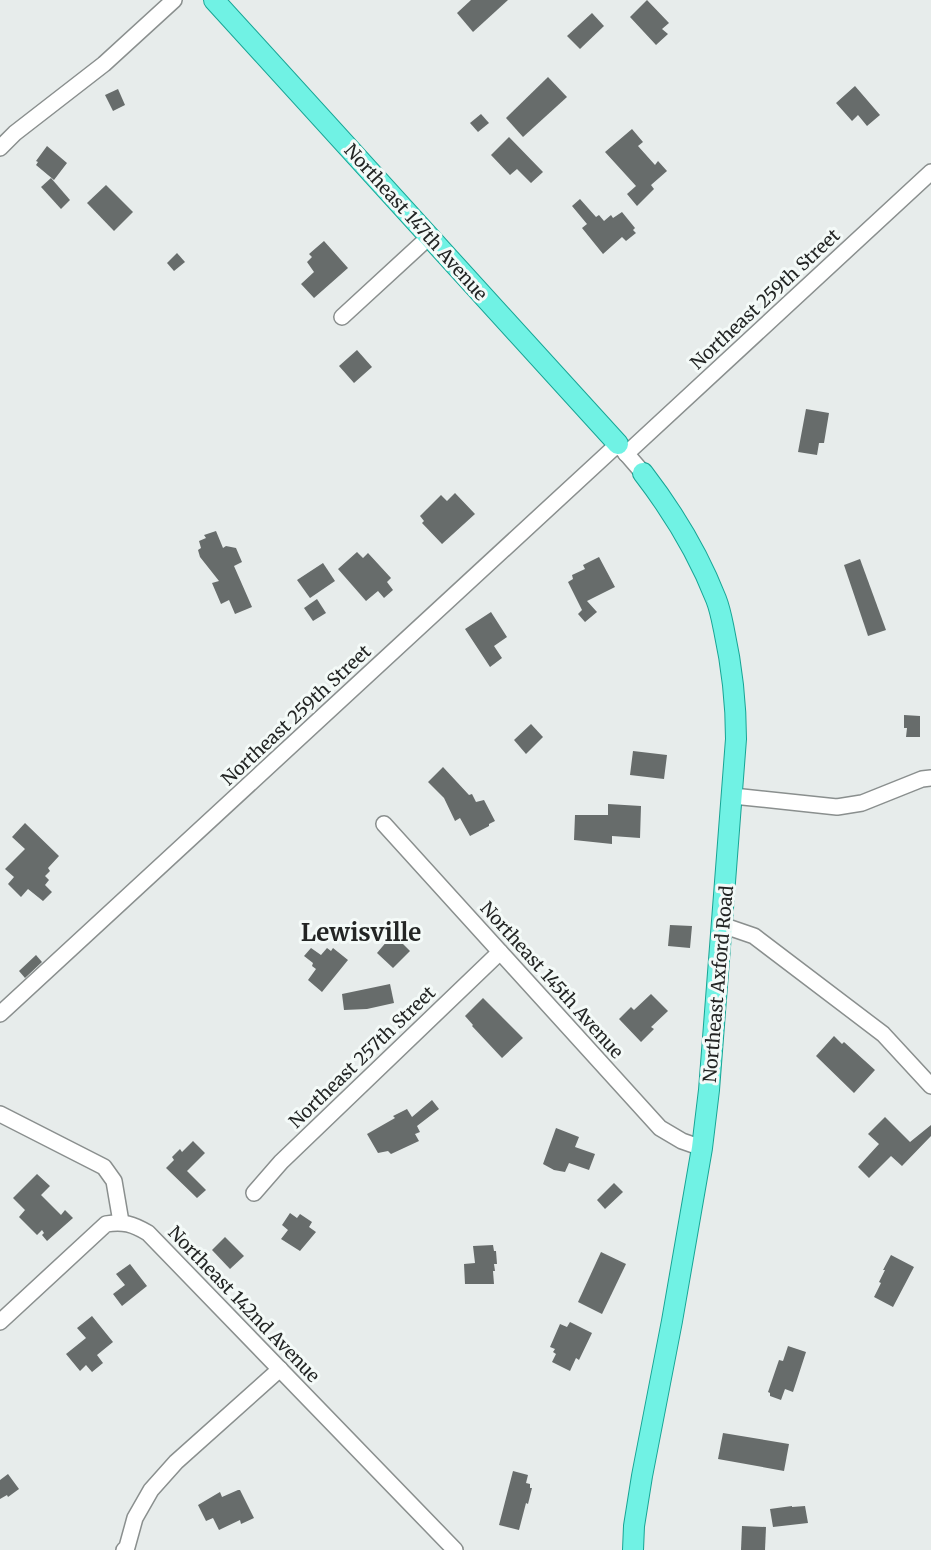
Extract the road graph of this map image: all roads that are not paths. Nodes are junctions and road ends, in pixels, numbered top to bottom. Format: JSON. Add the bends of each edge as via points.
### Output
{"nodes":[{"id":1,"x":174,"y":0,"type":"edge"},
{"id":2,"x":214,"y":0,"type":"edge"},
{"id":3,"x":0,"y":148,"type":"edge"},
{"id":4,"x":931,"y":172,"type":"edge"},
{"id":5,"x":429,"y":237,"type":"junction"},
{"id":6,"x":342,"y":317,"type":"dead end"},
{"id":7,"x":622,"y":449,"type":"junction"},
{"id":8,"x":643,"y":473,"type":"joint"},
{"id":9,"x":928,"y":774,"type":"edge"},
{"id":10,"x":733,"y":796,"type":"junction"},
{"id":11,"x":384,"y":824,"type":"dead end"},
{"id":12,"x":723,"y":925,"type":"junction"},
{"id":13,"x":500,"y":952,"type":"junction"},
{"id":14,"x":0,"y":1014,"type":"edge"},
{"id":15,"x":931,"y":1086,"type":"edge"},
{"id":16,"x":0,"y":1114,"type":"edge"},
{"id":17,"x":702,"y":1148,"type":"junction"},
{"id":18,"x":254,"y":1193,"type":"dead end"},
{"id":19,"x":121,"y":1222,"type":"junction"},
{"id":20,"x":0,"y":1322,"type":"edge"},
{"id":21,"x":280,"y":1369,"type":"junction"},
{"id":22,"x":124,"y":1550,"type":"edge"},
{"id":23,"x":455,"y":1550,"type":"edge"},
{"id":24,"x":633,"y":1550,"type":"edge"}],
"edges":[{"from":1,"to":3,"type":"street","via":[[104,64]]},
{"from":2,"to":5,"type":"main road","name":"Northeast 147th Avenue"},
{"from":4,"to":7,"type":"street","name":"Northeast 259th Street"},
{"from":5,"to":6,"type":"street"},
{"from":5,"to":7,"type":"main road","name":"Northeast 147th Avenue"},
{"from":7,"to":8,"type":"street","name":"Northeast Axford Road"},
{"from":7,"to":14,"type":"street","name":"Northeast 259th Street"},
{"from":8,"to":10,"type":"main road","name":"Northeast Axford Road","via":[[691,544],[717,601],[735,698]]},
{"from":9,"to":10,"type":"street","via":[[862,802],[837,807]]},
{"from":10,"to":12,"type":"main road","name":"Northeast Axford Road"},
{"from":11,"to":13,"type":"street","name":"Northeast 145th Avenue"},
{"from":12,"to":15,"type":"street","via":[[754,936],[883,1034]]},
{"from":12,"to":17,"type":"main road","name":"Northeast Axford Road"},
{"from":13,"to":17,"type":"street","name":"Northeast 145th Avenue","via":[[660,1128]]},
{"from":13,"to":18,"type":"street","name":"Northeast 257th Street","via":[[281,1162]]},
{"from":16,"to":19,"type":"street","via":[[104,1167],[114,1181]]},
{"from":17,"to":24,"type":"main road","name":"Northeast Axford Road","via":[[642,1476]]},
{"from":19,"to":20,"type":"street","via":[[106,1224]]},
{"from":19,"to":21,"type":"street","name":"Northeast 142nd Avenue","via":[[148,1233]]},
{"from":21,"to":22,"type":"street","via":[[176,1462],[151,1490],[135,1518]]},
{"from":21,"to":23,"type":"street","name":"Northeast 142nd Avenue"}]}
